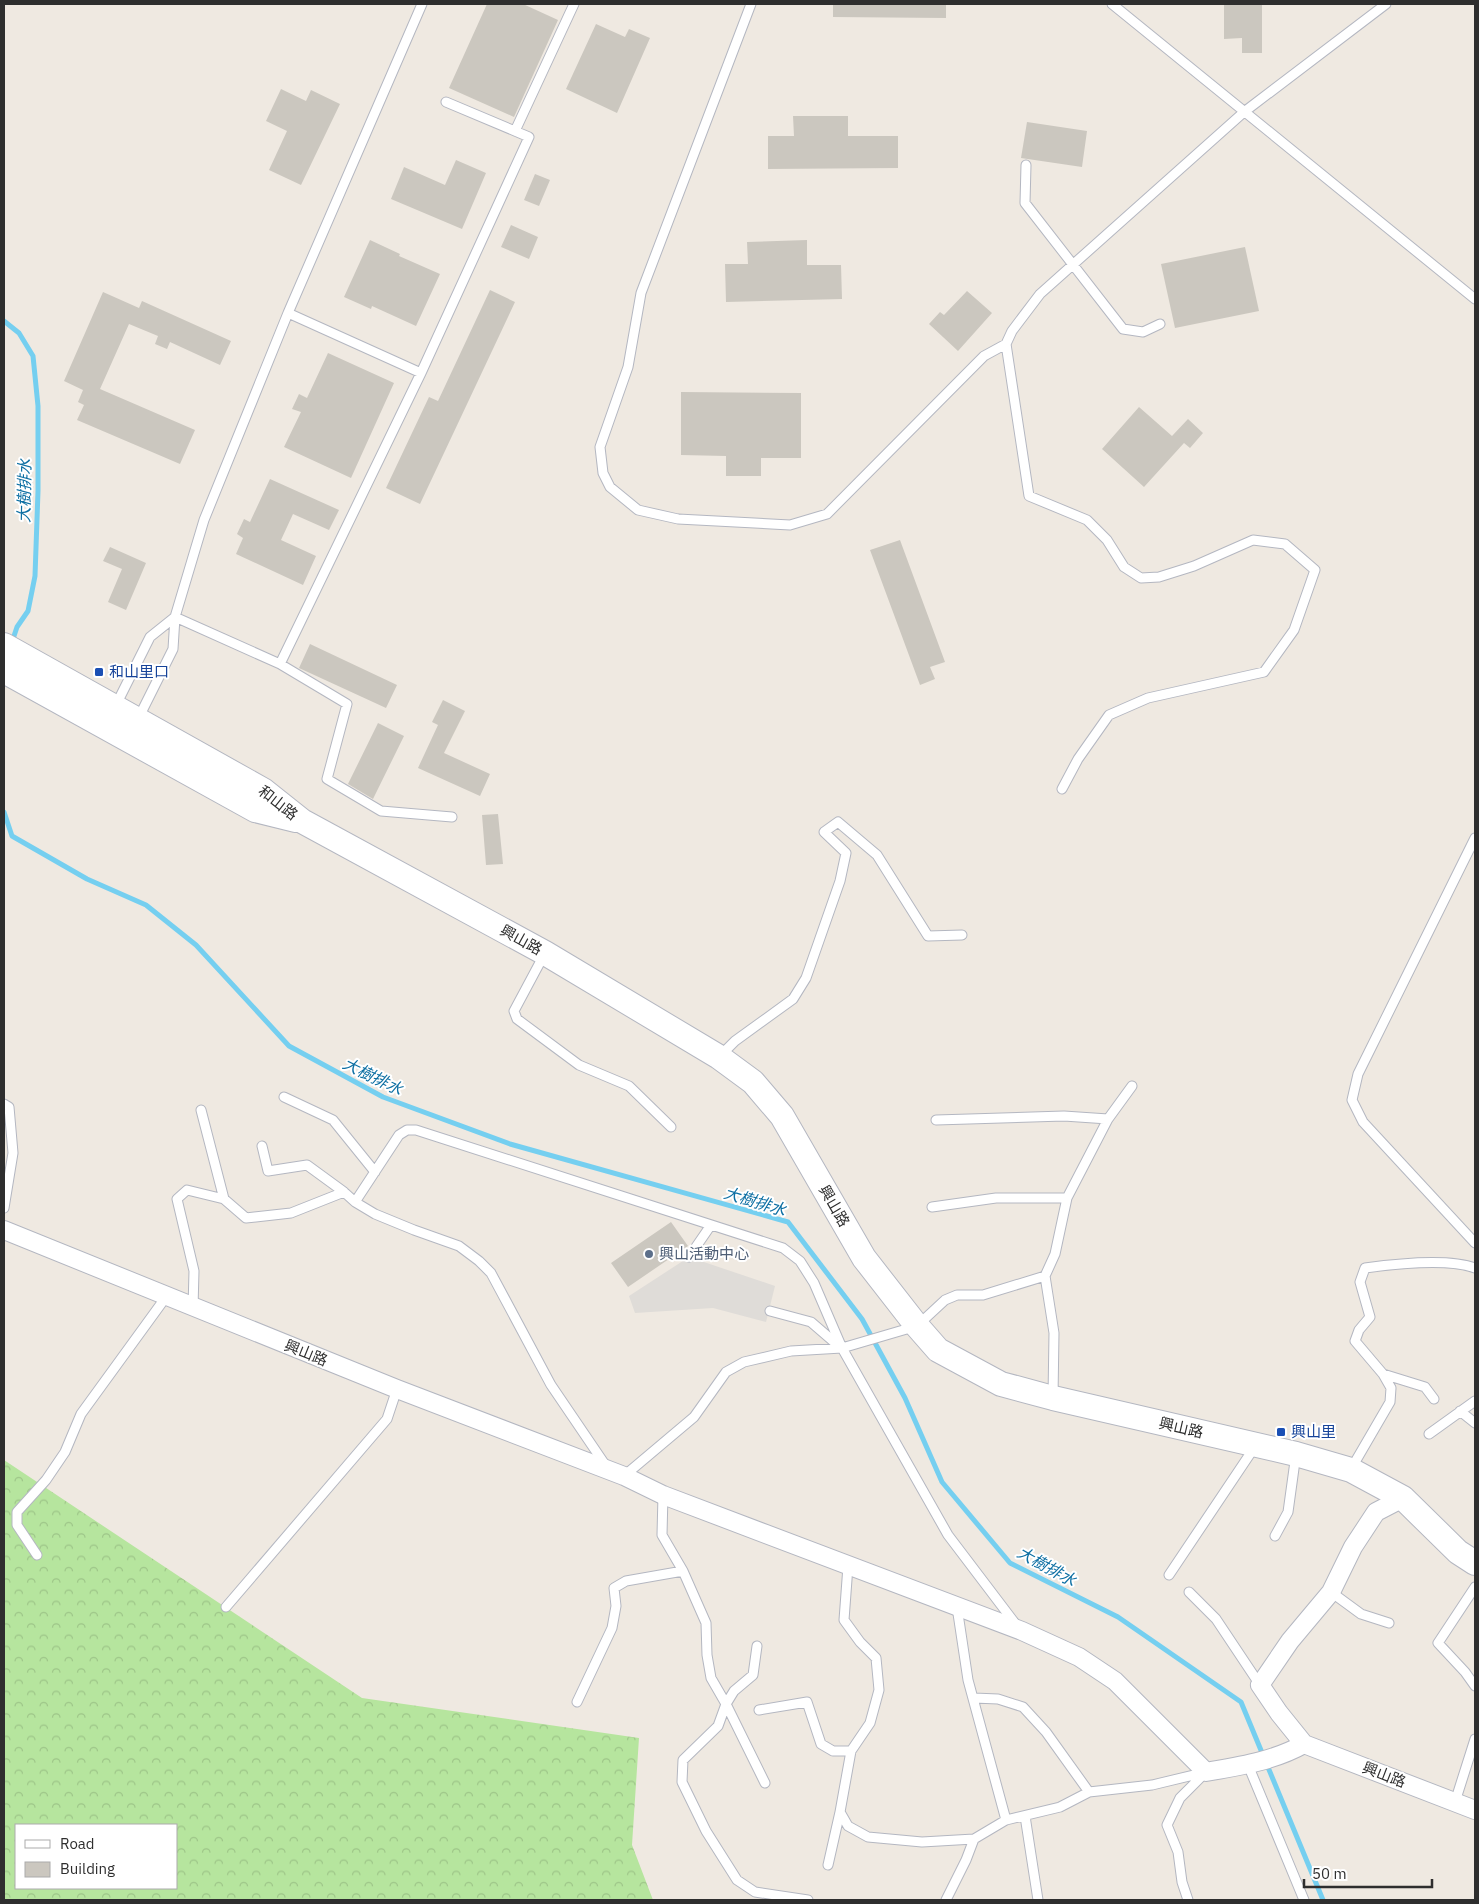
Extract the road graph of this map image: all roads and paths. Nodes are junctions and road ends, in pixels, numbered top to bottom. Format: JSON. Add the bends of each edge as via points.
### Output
{"nodes":[{"id":1,"x":422,"y":4,"type":"edge"},
{"id":2,"x":574,"y":4,"type":"edge"},
{"id":3,"x":751,"y":4,"type":"edge"},
{"id":4,"x":1112,"y":4,"type":"edge"},
{"id":5,"x":1386,"y":4,"type":"edge"},
{"id":6,"x":446,"y":102,"type":"dead end"},
{"id":7,"x":1244,"y":112,"type":"junction"},
{"id":8,"x":516,"y":131,"type":"junction"},
{"id":9,"x":1026,"y":165,"type":"dead end"},
{"id":10,"x":1073,"y":265,"type":"junction"},
{"id":11,"x":1475,"y":299,"type":"edge"},
{"id":12,"x":288,"y":313,"type":"junction"},
{"id":13,"x":1160,"y":324,"type":"dead end"},
{"id":14,"x":1006,"y":344,"type":"junction"},
{"id":15,"x":421,"y":373,"type":"junction"},
{"id":16,"x":175,"y":617,"type":"junction"},
{"id":17,"x":4,"y":646,"type":"edge"},
{"id":18,"x":280,"y":664,"type":"junction"},
{"id":19,"x":21,"y":672,"type":"edge"},
{"id":20,"x":122,"y":723,"type":"junction"},
{"id":21,"x":1062,"y":790,"type":"dead end"},
{"id":22,"x":452,"y":817,"type":"dead end"},
{"id":23,"x":302,"y":821,"type":"joint"},
{"id":24,"x":1475,"y":838,"type":"edge"},
{"id":25,"x":962,"y":935,"type":"dead end"},
{"id":26,"x":545,"y":953,"type":"junction"},
{"id":27,"x":719,"y":1057,"type":"junction"},
{"id":28,"x":1132,"y":1086,"type":"dead end"},
{"id":29,"x":284,"y":1097,"type":"dead end"},
{"id":30,"x":4,"y":1104,"type":"edge"},
{"id":31,"x":201,"y":1110,"type":"dead end"},
{"id":32,"x":1108,"y":1119,"type":"junction"},
{"id":33,"x":936,"y":1120,"type":"dead end"},
{"id":34,"x":671,"y":1127,"type":"dead end"},
{"id":35,"x":262,"y":1146,"type":"dead end"},
{"id":36,"x":375,"y":1172,"type":"junction"},
{"id":37,"x":344,"y":1192,"type":"junction"},
{"id":38,"x":1067,"y":1198,"type":"junction"},
{"id":39,"x":224,"y":1199,"type":"junction"},
{"id":40,"x":355,"y":1202,"type":"junction"},
{"id":41,"x":932,"y":1207,"type":"dead end"},
{"id":42,"x":4,"y":1208,"type":"edge"},
{"id":43,"x":711,"y":1225,"type":"junction"},
{"id":44,"x":4,"y":1230,"type":"edge"},
{"id":45,"x":1475,"y":1244,"type":"edge"},
{"id":46,"x":689,"y":1257,"type":"dead end"},
{"id":47,"x":1475,"y":1268,"type":"edge"},
{"id":48,"x":1045,"y":1276,"type":"junction"},
{"id":49,"x":166,"y":1297,"type":"junction"},
{"id":50,"x":194,"y":1308,"type":"junction"},
{"id":51,"x":770,"y":1311,"type":"dead end"},
{"id":52,"x":917,"y":1326,"type":"junction"},
{"id":53,"x":842,"y":1348,"type":"junction"},
{"id":54,"x":1383,"y":1374,"type":"junction"},
{"id":55,"x":397,"y":1389,"type":"junction"},
{"id":56,"x":1053,"y":1398,"type":"junction"},
{"id":57,"x":1434,"y":1399,"type":"dead end"},
{"id":58,"x":1475,"y":1401,"type":"edge"},
{"id":59,"x":1460,"y":1411,"type":"junction"},
{"id":60,"x":1475,"y":1423,"type":"edge"},
{"id":61,"x":1429,"y":1434,"type":"dead end"},
{"id":62,"x":1256,"y":1445,"type":"junction"},
{"id":63,"x":1296,"y":1454,"type":"junction"},
{"id":64,"x":1351,"y":1470,"type":"junction"},
{"id":65,"x":617,"y":1474,"type":"junction"},
{"id":66,"x":663,"y":1495,"type":"junction"},
{"id":67,"x":1403,"y":1498,"type":"junction"},
{"id":68,"x":1275,"y":1536,"type":"dead end"},
{"id":69,"x":37,"y":1555,"type":"dead end"},
{"id":70,"x":1475,"y":1563,"type":"edge"},
{"id":71,"x":848,"y":1566,"type":"junction"},
{"id":72,"x":683,"y":1571,"type":"junction"},
{"id":73,"x":1169,"y":1575,"type":"dead end"},
{"id":74,"x":1475,"y":1587,"type":"edge"},
{"id":75,"x":1189,"y":1592,"type":"dead end"},
{"id":76,"x":1331,"y":1592,"type":"junction"},
{"id":77,"x":226,"y":1607,"type":"dead end"},
{"id":78,"x":957,"y":1607,"type":"junction"},
{"id":79,"x":1389,"y":1622,"type":"dead end"},
{"id":80,"x":1022,"y":1631,"type":"junction"},
{"id":81,"x":757,"y":1646,"type":"dead end"},
{"id":82,"x":1260,"y":1685,"type":"junction"},
{"id":83,"x":1475,"y":1686,"type":"edge"},
{"id":84,"x":974,"y":1698,"type":"junction"},
{"id":85,"x":577,"y":1702,"type":"dead end"},
{"id":86,"x":726,"y":1704,"type":"junction"},
{"id":87,"x":759,"y":1710,"type":"dead end"},
{"id":88,"x":1475,"y":1739,"type":"edge"},
{"id":89,"x":1298,"y":1748,"type":"junction"},
{"id":90,"x":850,"y":1751,"type":"junction"},
{"id":91,"x":1252,"y":1764,"type":"junction"},
{"id":92,"x":1206,"y":1772,"type":"junction"},
{"id":93,"x":765,"y":1783,"type":"dead end"},
{"id":94,"x":1089,"y":1792,"type":"junction"},
{"id":95,"x":1455,"y":1802,"type":"junction"},
{"id":96,"x":1475,"y":1810,"type":"edge"},
{"id":97,"x":840,"y":1812,"type":"junction"},
{"id":98,"x":1026,"y":1816,"type":"junction"},
{"id":99,"x":1006,"y":1820,"type":"junction"},
{"id":100,"x":974,"y":1839,"type":"junction"},
{"id":101,"x":828,"y":1865,"type":"dead end"},
{"id":102,"x":808,"y":1900,"type":"edge"},
{"id":103,"x":946,"y":1900,"type":"edge"},
{"id":104,"x":1038,"y":1900,"type":"edge"},
{"id":105,"x":1188,"y":1900,"type":"edge"},
{"id":106,"x":1304,"y":1900,"type":"edge"}],
"edges":[{"from":1,"to":12,"type":"lane"},
{"from":2,"to":8,"type":"lane"},
{"from":3,"to":14,"type":"lane","via":[[640,293],[628,367],[600,448],[603,472],[610,487],[638,510],[678,519],[790,526],[827,514],[984,356]]},
{"from":4,"to":7,"type":"lane"},
{"from":5,"to":7,"type":"lane"},
{"from":6,"to":8,"type":"lane"},
{"from":7,"to":10,"type":"lane"},
{"from":7,"to":11,"type":"lane"},
{"from":8,"to":15,"type":"lane","via":[[529,137]]},
{"from":9,"to":10,"type":"lane","via":[[1025,203]]},
{"from":10,"to":13,"type":"lane","via":[[1123,329],[1143,332]]},
{"from":10,"to":14,"type":"lane","via":[[1040,294]]},
{"from":12,"to":15,"type":"lane"},
{"from":12,"to":16,"type":"lane","via":[[204,520]]},
{"from":14,"to":21,"type":"lane","via":[[1029,496],[1087,520],[1107,540],[1124,567],[1141,578],[1159,577],[1194,566],[1253,540],[1285,544],[1315,570],[1294,630],[1264,672],[1148,698],[1108,715],[1078,759]]},
{"from":15,"to":18,"type":"lane"},
{"from":16,"to":18,"type":"lane"},
{"from":16,"to":20,"type":"lane","via":[[173,649]]},
{"from":16,"to":20,"type":"lane","via":[[150,637]]},
{"from":17,"to":19,"type":"main road","name":"和山路"},
{"from":18,"to":22,"type":"lane","via":[[347,704],[327,779],[381,811]]},
{"from":19,"to":20,"type":"main road","name":"和山路"},
{"from":20,"to":23,"type":"main road","name":"和山路","via":[[255,810]]},
{"from":23,"to":26,"type":"main road","name":"興山路"},
{"from":24,"to":45,"type":"lane","via":[[1358,1074],[1352,1100],[1363,1122]]},
{"from":25,"to":27,"type":"lane","via":[[928,936],[877,855],[838,822],[824,832],[846,853],[840,881],[806,978],[792,999],[735,1041]]},
{"from":26,"to":27,"type":"main road","name":"興山路"},
{"from":26,"to":34,"type":"lane","via":[[514,1011],[516,1019],[580,1065],[629,1086]]},
{"from":27,"to":52,"type":"main road","name":"興山路","via":[[753,1082],[782,1116],[864,1258]]},
{"from":28,"to":32,"type":"lane"},
{"from":29,"to":36,"type":"lane","via":[[333,1120]]},
{"from":30,"to":42,"type":"lane","via":[[9,1107],[13,1153]]},
{"from":31,"to":39,"type":"lane"},
{"from":32,"to":33,"type":"lane","via":[[1064,1116]]},
{"from":32,"to":38,"type":"lane"},
{"from":35,"to":37,"type":"lane","name":"興山路","via":[[268,1171],[306,1165]]},
{"from":36,"to":40,"type":"lane"},
{"from":36,"to":43,"type":"lane","via":[[399,1135],[407,1130],[416,1130]]},
{"from":37,"to":39,"type":"lane","via":[[291,1213],[246,1218]]},
{"from":37,"to":40,"type":"lane","name":"興山路"},
{"from":38,"to":41,"type":"lane","via":[[996,1198]]},
{"from":38,"to":48,"type":"lane","via":[[1055,1254]]},
{"from":39,"to":50,"type":"lane","via":[[188,1190],[177,1199],[194,1271]]},
{"from":40,"to":65,"type":"lane","name":"興山路","via":[[375,1214],[459,1246],[491,1273],[551,1385]]},
{"from":43,"to":46,"type":"lane"},
{"from":43,"to":53,"type":"lane","via":[[783,1248],[800,1261],[814,1283]]},
{"from":44,"to":49,"type":"street","name":"興山路"},
{"from":47,"to":54,"type":"lane","via":[[1463,1264],[1393,1264],[1365,1268],[1360,1282],[1370,1317],[1355,1340]]},
{"from":48,"to":52,"type":"lane","via":[[983,1296],[957,1296],[944,1300]]},
{"from":48,"to":56,"type":"lane","via":[[1054,1333]]},
{"from":49,"to":50,"type":"street","name":"興山路"},
{"from":49,"to":69,"type":"lane","via":[[81,1414],[65,1452],[46,1480],[17,1512],[17,1525]]},
{"from":50,"to":55,"type":"street","name":"興山路"},
{"from":51,"to":53,"type":"lane","via":[[811,1322]]},
{"from":52,"to":53,"type":"lane"},
{"from":52,"to":56,"type":"main road","name":"興山路","via":[[938,1350],[1002,1384]]},
{"from":53,"to":65,"type":"lane","via":[[791,1351],[744,1362],[726,1372],[694,1417]]},
{"from":53,"to":80,"type":"lane","via":[[948,1535]]},
{"from":54,"to":57,"type":"lane","via":[[1425,1387]]},
{"from":54,"to":64,"type":"lane","via":[[1391,1388],[1390,1402]]},
{"from":55,"to":65,"type":"street","name":"興山路"},
{"from":55,"to":77,"type":"lane","via":[[387,1419]]},
{"from":56,"to":62,"type":"main road","name":"興山路"},
{"from":58,"to":59,"type":"lane"},
{"from":59,"to":60,"type":"lane"},
{"from":59,"to":61,"type":"lane"},
{"from":62,"to":63,"type":"main road","name":"興山路"},
{"from":62,"to":73,"type":"lane"},
{"from":63,"to":64,"type":"main road","name":"興山路"},
{"from":63,"to":68,"type":"lane","via":[[1288,1512]]},
{"from":64,"to":67,"type":"main road","name":"興山路"},
{"from":65,"to":66,"type":"street","name":"興山路"},
{"from":66,"to":71,"type":"street","name":"興山路"},
{"from":66,"to":72,"type":"lane","via":[[662,1535]]},
{"from":67,"to":70,"type":"main road","name":"興山路","via":[[1458,1552]]},
{"from":67,"to":76,"type":"street","via":[[1376,1512],[1353,1547]]},
{"from":71,"to":78,"type":"street","name":"興山路"},
{"from":71,"to":90,"type":"lane","via":[[844,1620],[876,1658],[879,1690],[870,1723]]},
{"from":72,"to":85,"type":"lane","via":[[626,1581],[614,1588],[616,1606],[612,1628]]},
{"from":72,"to":86,"type":"lane","via":[[706,1622],[711,1678]]},
{"from":74,"to":83,"type":"lane","via":[[1438,1643]]},
{"from":75,"to":82,"type":"lane","via":[[1216,1619]]},
{"from":76,"to":79,"type":"lane","via":[[1360,1614]]},
{"from":76,"to":82,"type":"street","via":[[1290,1640]]},
{"from":78,"to":80,"type":"street","name":"興山路"},
{"from":78,"to":84,"type":"lane","via":[[968,1680]]},
{"from":80,"to":92,"type":"street","name":"興山路","via":[[1079,1658],[1115,1681]]},
{"from":81,"to":86,"type":"lane","via":[[753,1675],[734,1691]]},
{"from":82,"to":89,"type":"street","name":"興山路"},
{"from":84,"to":94,"type":"lane","via":[[998,1699],[1023,1707],[1046,1732]]},
{"from":84,"to":99,"type":"lane"},
{"from":86,"to":93,"type":"lane"},
{"from":86,"to":102,"type":"lane","via":[[718,1726],[683,1760],[682,1782],[706,1831],[737,1880],[755,1892]]},
{"from":87,"to":90,"type":"lane","via":[[807,1702],[821,1744],[833,1751]]},
{"from":88,"to":95,"type":"lane"},
{"from":89,"to":91,"type":"street"},
{"from":89,"to":95,"type":"street","name":"興山路"},
{"from":90,"to":97,"type":"lane"},
{"from":91,"to":92,"type":"street"},
{"from":91,"to":106,"type":"lane"},
{"from":92,"to":94,"type":"lane","via":[[1152,1785]]},
{"from":92,"to":105,"type":"lane","via":[[1180,1798],[1167,1825],[1178,1852]]},
{"from":94,"to":98,"type":"lane","via":[[1060,1807]]},
{"from":95,"to":96,"type":"street","name":"興山路"},
{"from":97,"to":100,"type":"lane","via":[[848,1826],[868,1837],[922,1842]]},
{"from":97,"to":101,"type":"lane"},
{"from":98,"to":99,"type":"lane"},
{"from":98,"to":104,"type":"lane"},
{"from":99,"to":100,"type":"lane"},
{"from":100,"to":103,"type":"lane"}]}
